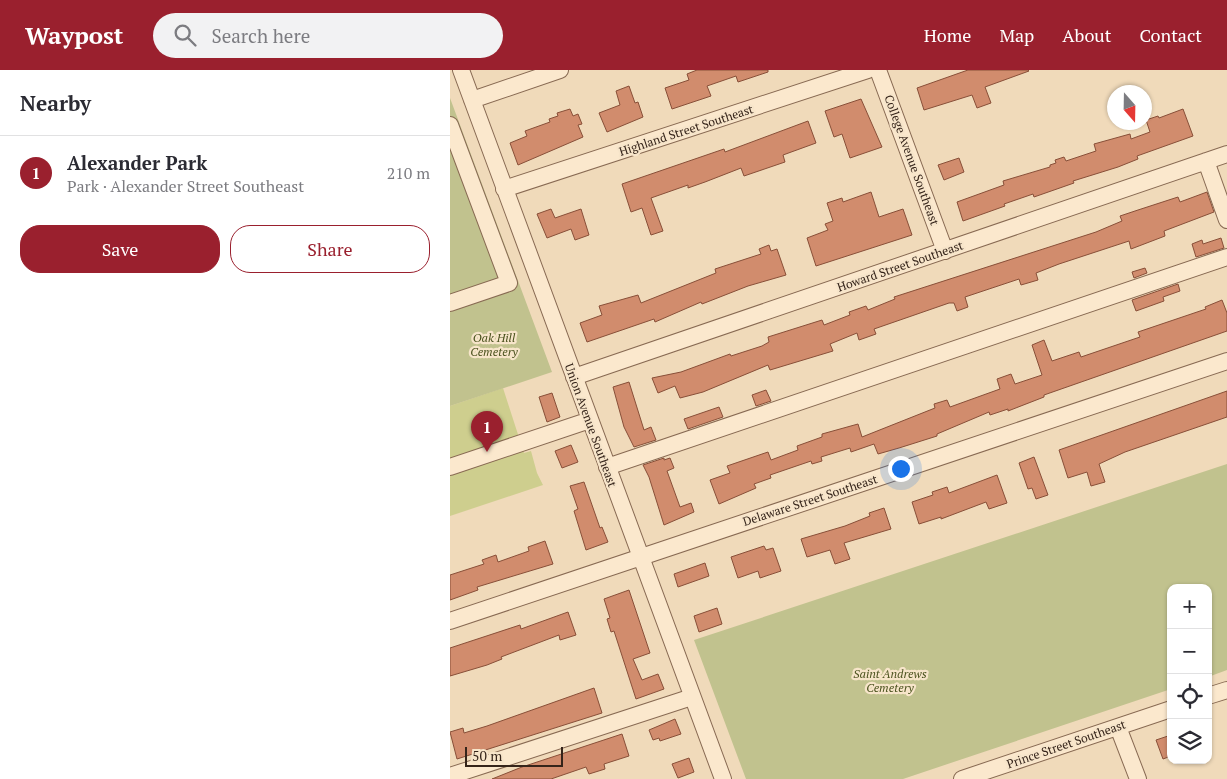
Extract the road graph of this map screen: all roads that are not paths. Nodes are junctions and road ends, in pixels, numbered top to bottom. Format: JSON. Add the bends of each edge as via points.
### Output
{"nodes":[{"id":1,"x":461,"y":70,"type":"edge"},
{"id":2,"x":560,"y":70,"type":"edge"},
{"id":3,"x":868,"y":70,"type":"edge"},
{"id":4,"x":878,"y":70,"type":"edge"},
{"id":5,"x":472,"y":100,"type":"junction"},
{"id":6,"x":450,"y":125,"type":"edge"},
{"id":7,"x":1227,"y":154,"type":"edge"},
{"id":8,"x":1206,"y":161,"type":"junction"},
{"id":9,"x":504,"y":189,"type":"junction"},
{"id":10,"x":1227,"y":220,"type":"edge"},
{"id":11,"x":945,"y":250,"type":"junction"},
{"id":12,"x":1227,"y":257,"type":"edge"},
{"id":13,"x":450,"y":303,"type":"edge"},
{"id":14,"x":1227,"y":361,"type":"edge"},
{"id":15,"x":574,"y":376,"type":"junction"},
{"id":16,"x":590,"y":420,"type":"junction"},
{"id":17,"x":450,"y":467,"type":"edge"},
{"id":18,"x":607,"y":467,"type":"junction"},
{"id":19,"x":639,"y":557,"type":"junction"},
{"id":20,"x":450,"y":621,"type":"edge"},
{"id":21,"x":1227,"y":690,"type":"edge"},
{"id":22,"x":1212,"y":695,"type":"edge"},
{"id":23,"x":692,"y":697,"type":"junction"},
{"id":24,"x":1167,"y":710,"type":"edge"},
{"id":25,"x":1118,"y":727,"type":"junction"},
{"id":26,"x":450,"y":776,"type":"edge"},
{"id":27,"x":723,"y":779,"type":"edge"},
{"id":28,"x":962,"y":779,"type":"edge"},
{"id":29,"x":1138,"y":779,"type":"edge"}],
"edges":[{"from":1,"to":5,"type":"street","name":"Union Avenue Southeast"},
{"from":2,"to":5,"type":"street"},
{"from":3,"to":9,"type":"street","name":"Highland Street Southeast"},
{"from":4,"to":11,"type":"street","name":"College Avenue Southeast"},
{"from":5,"to":9,"type":"street","name":"Union Avenue Southeast"},
{"from":6,"to":13,"type":"street","via":[[509,283]]},
{"from":7,"to":8,"type":"street","name":"Howard Street Southeast"},
{"from":8,"to":10,"type":"street"},
{"from":8,"to":11,"type":"street","name":"Howard Street Southeast"},
{"from":9,"to":15,"type":"street","name":"Union Avenue Southeast"},
{"from":11,"to":15,"type":"street","name":"Howard Street Southeast"},
{"from":12,"to":18,"type":"street"},
{"from":14,"to":19,"type":"street","name":"Delaware Street Southeast"},
{"from":15,"to":16,"type":"street","name":"Union Avenue Southeast"},
{"from":16,"to":17,"type":"street"},
{"from":16,"to":18,"type":"street","name":"Union Avenue Southeast"},
{"from":18,"to":19,"type":"street","name":"Union Avenue Southeast"},
{"from":19,"to":20,"type":"street","name":"Delaware Street Southeast"},
{"from":19,"to":23,"type":"street","name":"Union Avenue Southeast"},
{"from":21,"to":22,"type":"street"},
{"from":23,"to":26,"type":"street"},
{"from":23,"to":27,"type":"street","name":"Union Avenue Southeast"},
{"from":24,"to":25,"type":"street","name":"Prince Street Southeast"},
{"from":25,"to":28,"type":"street","name":"Prince Street Southeast"},
{"from":25,"to":29,"type":"street"}]}
